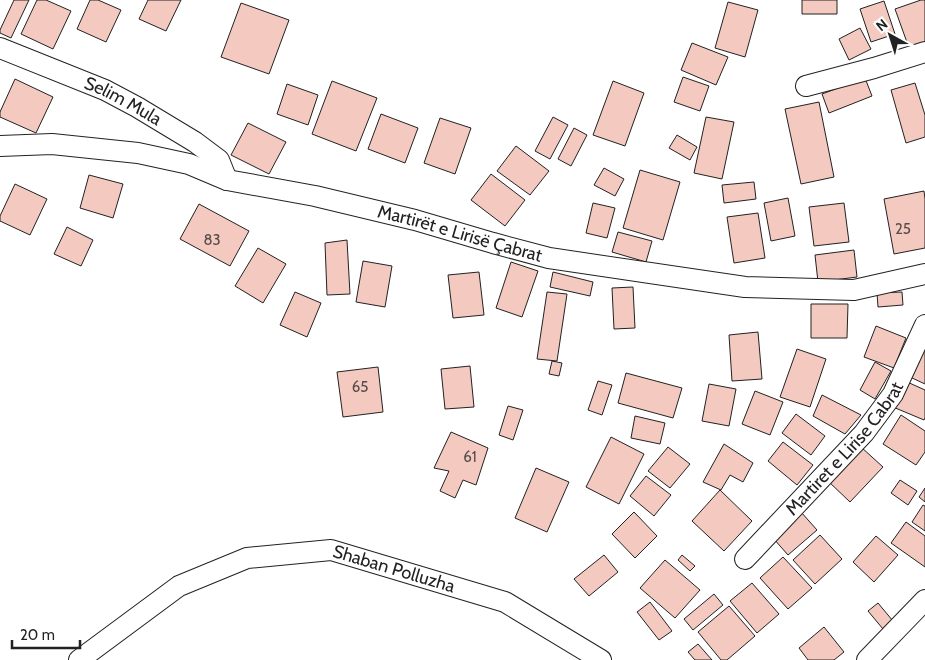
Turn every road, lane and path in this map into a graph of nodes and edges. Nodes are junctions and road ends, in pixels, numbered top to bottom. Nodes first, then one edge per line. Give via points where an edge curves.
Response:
1 (0, 48) edge
2 (925, 52) edge
3 (806, 86) dead end
4 (0, 146) edge
5 (227, 180) junction
6 (925, 274) edge
7 (925, 325) edge
8 (745, 559) dead end
9 (925, 600) edge
10 (78, 660) edge
11 (601, 660) edge
12 (867, 660) edge

1 - 5 street, Selim Mula via 105,90 137,107 219,160
2 - 3 street
4 - 5 street, Martirët e Lirisë Çabrat via 52,144 138,153 189,164
5 - 6 street, Martirët e Lirisë Çabrat via 406,217 549,258 745,287 854,290
7 - 8 street, Martiret e Lirise Cabrat via 894,394 864,433
9 - 12 street
10 - 11 street, Shaban Polluzha via 179,586 247,558 331,550 505,602

